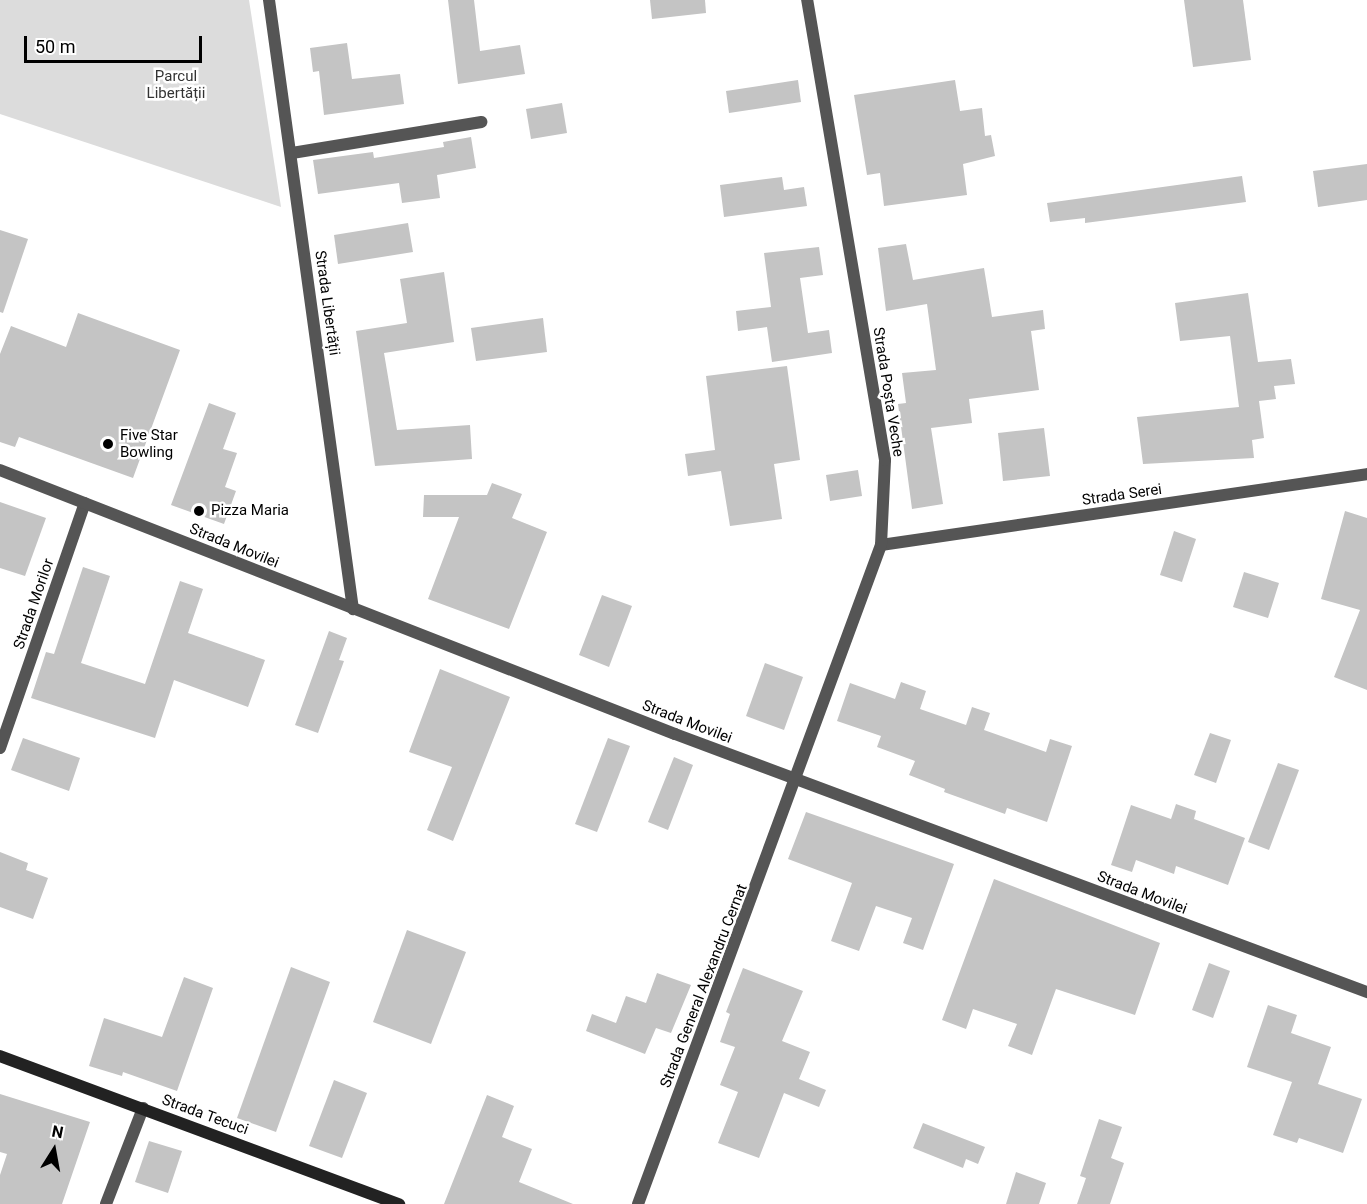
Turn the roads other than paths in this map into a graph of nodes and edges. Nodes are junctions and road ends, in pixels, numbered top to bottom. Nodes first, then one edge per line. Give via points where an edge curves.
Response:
1 (269, 0) edge
2 (807, 0) edge
3 (481, 122) dead end
4 (292, 153) junction
5 (0, 470) edge
6 (1367, 474) edge
7 (85, 503) junction
8 (881, 545) junction
9 (353, 609) junction
10 (0, 748) edge
11 (798, 779) junction
12 (1367, 992) edge
13 (0, 1056) edge
14 (143, 1108) junction
15 (106, 1204) edge
16 (399, 1204) edge
17 (638, 1204) edge

1 - 4 street, Strada Libertății
2 - 8 street, Strada Poșta Veche via 885,460
3 - 4 street
4 - 9 street, Strada Libertății
5 - 7 street, Strada Movilei
6 - 8 street, Strada Serei
7 - 9 street, Strada Movilei
7 - 10 street, Strada Morilor
8 - 11 street, Strada Poșta Veche
9 - 11 street, Strada Movilei
11 - 12 street, Strada Movilei
11 - 17 street, Strada General Alexandru Cernat
13 - 14 main road, Strada Tecuci
14 - 15 street
14 - 16 main road, Strada Tecuci

